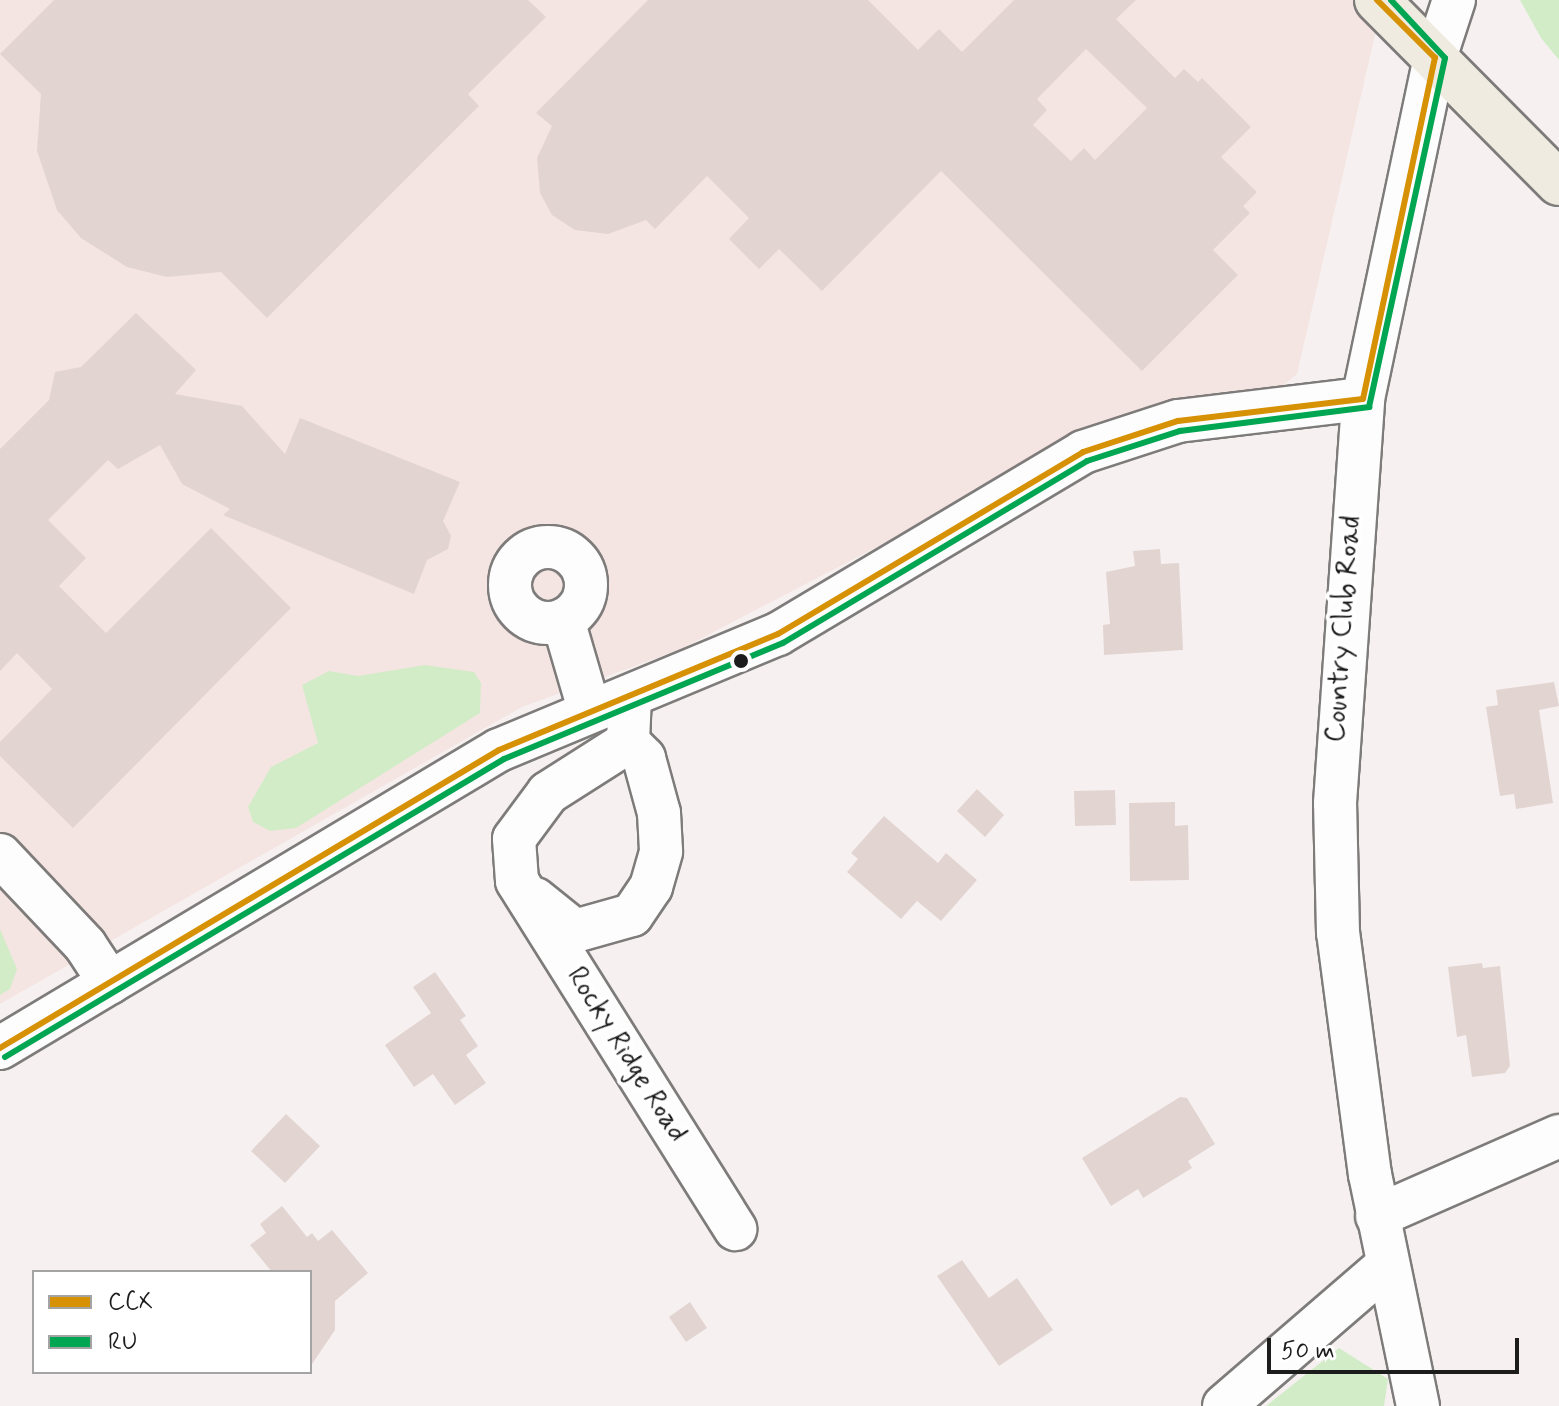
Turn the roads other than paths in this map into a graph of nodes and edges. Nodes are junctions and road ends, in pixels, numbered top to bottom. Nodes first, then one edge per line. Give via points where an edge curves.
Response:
1 (1377, 0) edge
2 (1454, 0) edge
3 (1435, 58) junction
4 (1559, 183) edge
5 (1363, 399) junction
6 (563, 620) dead end
7 (630, 696) junction
8 (589, 709) junction
9 (628, 742) junction
10 (0, 855) edge
11 (517, 881) junction
12 (110, 983) junction
13 (0, 1048) edge
14 (1559, 1136) edge
15 (1377, 1216) junction
16 (735, 1229) dead end
17 (1386, 1266) junction
18 (1224, 1406) edge
19 (1418, 1406) edge

1 - 3 main road
2 - 3 street, Country Club Road
3 - 4 main road
3 - 5 street, Country Club Road
5 - 7 street via 1178,421 1083,452 778,634
5 - 15 street, Country Club Road via 1335,803 1338,933
6 - 8 street
7 - 8 street
7 - 9 street
8 - 12 street via 499,750 401,806
9 - 11 street, Rocky Ridge Road via 566,778 529,815 514,839
9 - 11 street, Rocky Ridge Road via 644,758 652,783 661,851 651,887 632,915 575,931
10 - 12 street via 85,945
11 - 16 street, Rocky Ridge Road
12 - 13 street
14 - 15 street
15 - 17 street, Country Club Road
17 - 18 street
17 - 19 street, Country Club Road

